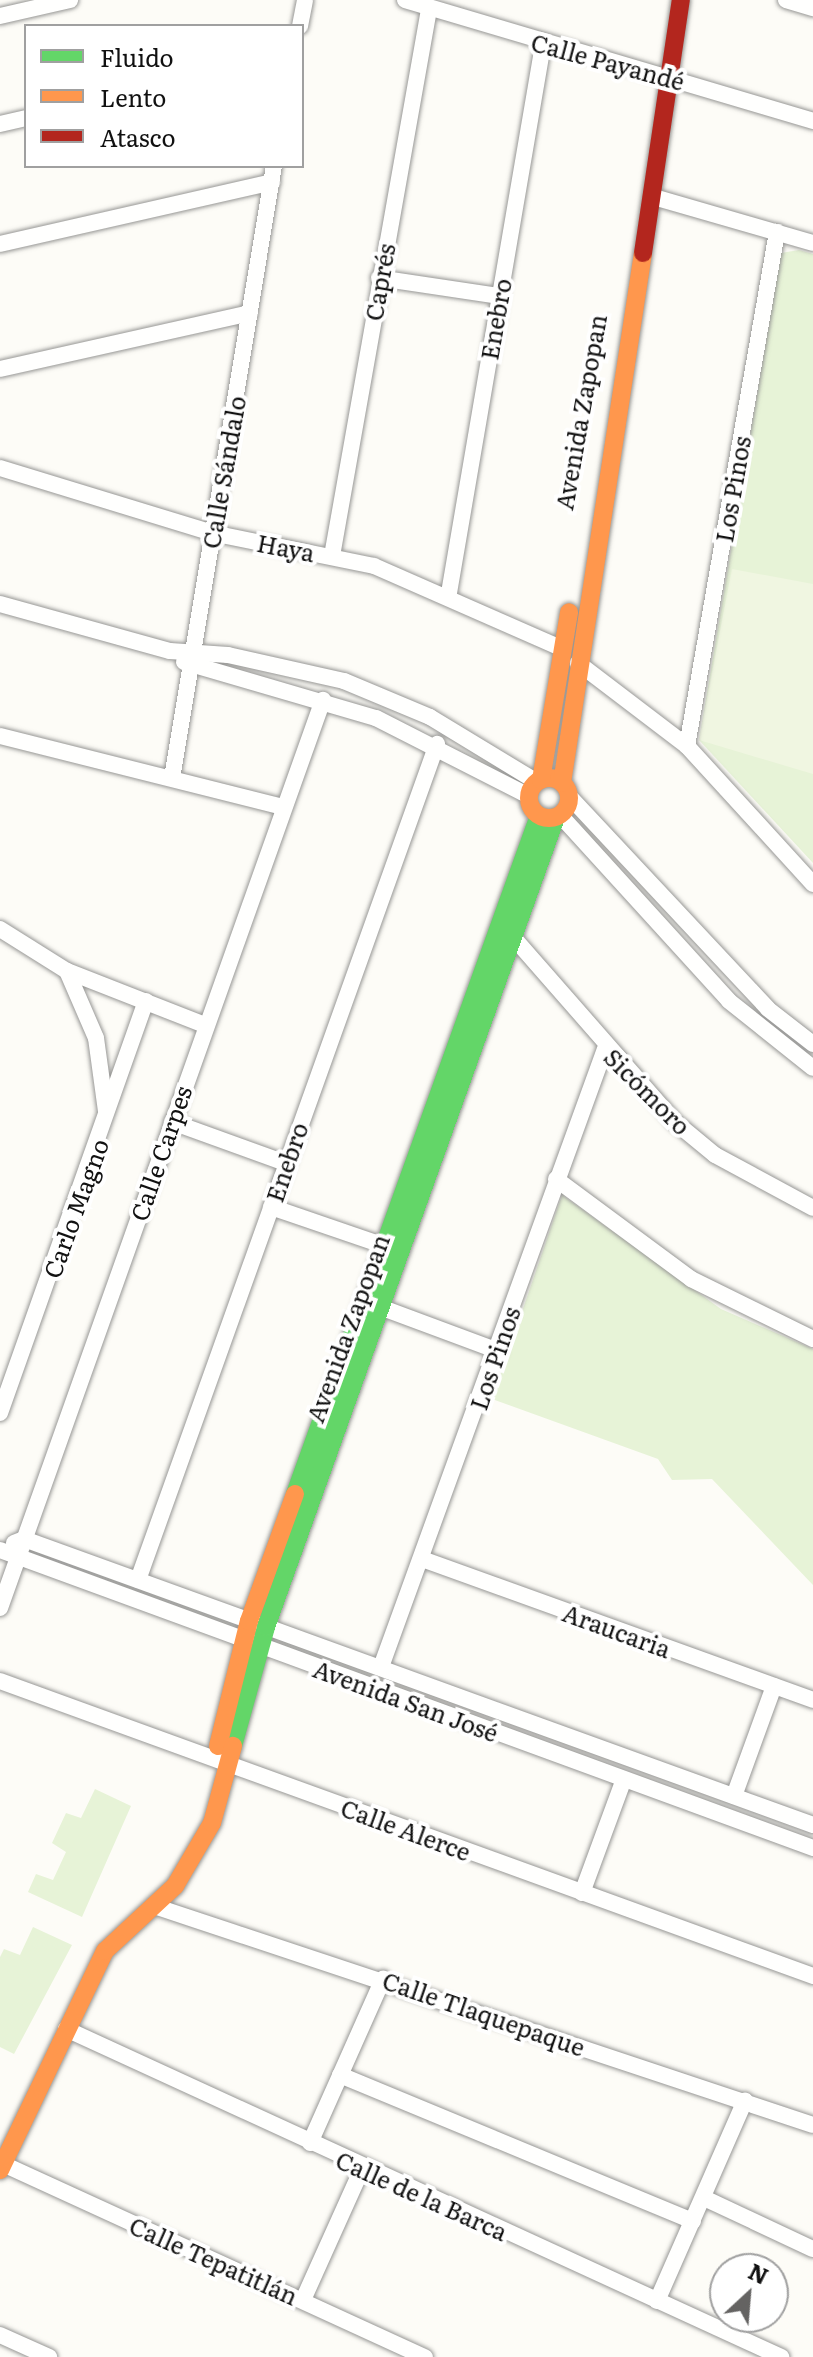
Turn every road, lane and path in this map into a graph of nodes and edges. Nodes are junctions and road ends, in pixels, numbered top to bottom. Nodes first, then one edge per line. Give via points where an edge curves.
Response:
1 (70, 0) edge
2 (305, 0) edge
3 (405, 0) edge
4 (681, 0) edge
5 (786, 0) edge
6 (813, 8) edge
7 (429, 9) junction
8 (0, 16) edge
9 (300, 24) edge
10 (543, 45) junction
11 (667, 77) junction
12 (24, 118) edge
13 (813, 121) edge
14 (0, 124) edge
15 (273, 174) edge
16 (657, 198) junction
17 (777, 232) junction
18 (813, 243) edge
19 (0, 244) edge
20 (379, 278) junction
21 (499, 296) junction
22 (250, 313) junction
23 (0, 369) edge
24 (0, 468) edge
25 (212, 533) junction
26 (332, 556) junction
27 (449, 593) junction
28 (0, 604) edge
29 (563, 649) junction
30 (192, 659) junction
31 (578, 663) junction
32 (323, 700) junction
33 (0, 736) edge
34 (437, 744) junction
35 (687, 746) junction
36 (172, 778) junction
37 (536, 786) junction
38 (566, 790) junction
39 (283, 807) junction
40 (551, 815) junction
41 (813, 884) edge
42 (0, 929) edge
43 (513, 937) junction
44 (67, 971) junction
45 (146, 1001) junction
46 (205, 1025) junction
47 (813, 1044) edge
48 (605, 1049) junction
49 (813, 1068) edge
50 (106, 1121) junction
51 (172, 1122) junction
52 (285, 1163) junction
53 (556, 1179) junction
54 (271, 1207) junction
55 (813, 1208) edge
56 (382, 1245) junction
57 (380, 1307) junction
58 (813, 1339) edge
59 (498, 1351) junction
60 (0, 1413) edge
61 (24, 1539) junction
62 (0, 1549) edge
63 (17, 1557) junction
64 (422, 1559) junction
65 (138, 1580) junction
66 (0, 1608) edge
67 (258, 1624) junction
68 (251, 1644) junction
69 (381, 1667) junction
70 (0, 1681) edge
71 (774, 1686) junction
72 (813, 1700) edge
73 (222, 1762) junction
74 (624, 1779) junction
75 (734, 1796) junction
76 (813, 1825) edge
77 (813, 1848) edge
78 (582, 1893) junction
79 (154, 1906) junction
80 (813, 1976) edge
81 (383, 1979) junction
82 (66, 2029) junction
83 (340, 2075) junction
84 (745, 2101) junction
85 (813, 2125) edge
86 (310, 2143) junction
87 (1, 2167) edge
88 (362, 2169) junction
89 (704, 2198) junction
90 (693, 2221) junction
91 (813, 2249) edge
92 (303, 2300) junction
93 (657, 2301) junction
94 (0, 2335) edge
95 (49, 2357) edge
96 (425, 2357) edge
97 (781, 2357) edge

1 - 8 street
2 - 9 street
3 - 7 street, Calle Payandé
4 - 11 street, Avenida Zapopan
5 - 6 street
7 - 10 street, Calle Payandé
7 - 20 street, Caprés
10 - 11 street, Calle Payandé
10 - 21 street, Enebro
11 - 13 street, Calle Payandé
11 - 16 street, Avenida Zapopan
11 - 29 street, Avenida Zapopan
12 - 14 street
15 - 19 street
15 - 22 street, Calle Sándalo
16 - 17 street
16 - 31 street, Avenida Zapopan
17 - 18 street
17 - 35 street, Los Pinos
20 - 21 street
20 - 26 street, Caprés
21 - 27 street, Enebro
22 - 23 street
22 - 25 street, Calle Sándalo
24 - 25 street, Haya
25 - 26 street, Haya
25 - 30 street, Calle Sándalo
26 - 27 street, Haya
27 - 29 street, Haya
28 - 30 street
29 - 37 street, Avenida Zapopan
30 - 32 street
30 - 36 street, Calle Sándalo
30 - 37 street via 368,689 492,750
31 - 35 street
31 - 38 street, Avenida Zapopan
32 - 34 street
32 - 39 street, Calle Carpes
33 - 36 street
34 - 37 street
34 - 52 street, Enebro
35 - 41 street
36 - 39 street
37 - 38 street
37 - 40 street
38 - 40 street, Avenida Zapopan
38 - 47 street via 768,1009
39 - 46 street, Calle Carpes
40 - 43 street, Avenida Zapopan
40 - 49 street via 729,1001
40 - 56 street, Avenida Zapopan
42 - 44 street
43 - 48 street, Sicómoro
43 - 57 street, Avenida Zapopan
44 - 45 street
44 - 50 street via 103,1066
45 - 46 street
45 - 50 street, Carlo Magno
46 - 51 street, Calle Carpes
48 - 53 street, Los Pinos
48 - 55 street, Sicómoro via 715,1155
50 - 60 street, Carlo Magno
51 - 52 street
51 - 61 street, Calle Carpes
52 - 54 street, Enebro
53 - 58 street via 691,1279
53 - 59 street, Los Pinos
54 - 56 street
54 - 65 street, Enebro
56 - 67 street, Avenida Zapopan
57 - 59 street
57 - 67 street, Avenida Zapopan
59 - 64 street, Los Pinos
61 - 62 street, Avenida San José
61 - 63 street, Calle Carpes
61 - 65 street, Avenida San José
62 - 63 street, Avenida San José
63 - 66 street, Calle Carpes
63 - 68 street, Avenida San José
64 - 69 street, Los Pinos
64 - 71 street, Araucaria
65 - 67 street, Avenida San José
67 - 68 street, Avenida Zapopan
67 - 69 street, Avenida San José
68 - 73 street, Avenida Zapopan
68 - 74 street, Avenida San José
69 - 75 street, Avenida San José
70 - 73 street, Calle Alerce
71 - 72 street, Araucaria
71 - 75 street
73 - 78 street, Calle Alerce
73 - 79 street, Avenida Zapopan via 194,1858
74 - 77 street, Avenida San José
74 - 78 street
75 - 76 street, Avenida San José
78 - 80 street, Calle Alerce
79 - 81 street, Calle Tlaquepaque
79 - 82 street, Avenida Zapopan via 105,1951
81 - 83 street
81 - 84 street, Calle Tlaquepaque
82 - 86 street, Calle de la Barca
82 - 87 street, Avenida Zapopan
83 - 86 street
83 - 90 street
84 - 85 street, Calle Tlaquepaque
84 - 89 street
86 - 88 street, Calle de la Barca
87 - 92 street, Calle Tepatitlán
88 - 92 street
88 - 93 street, Calle de la Barca
89 - 90 street
89 - 91 street
90 - 93 street
92 - 96 street, Calle Tepatitlán
93 - 97 street, Calle de la Barca
94 - 95 street

